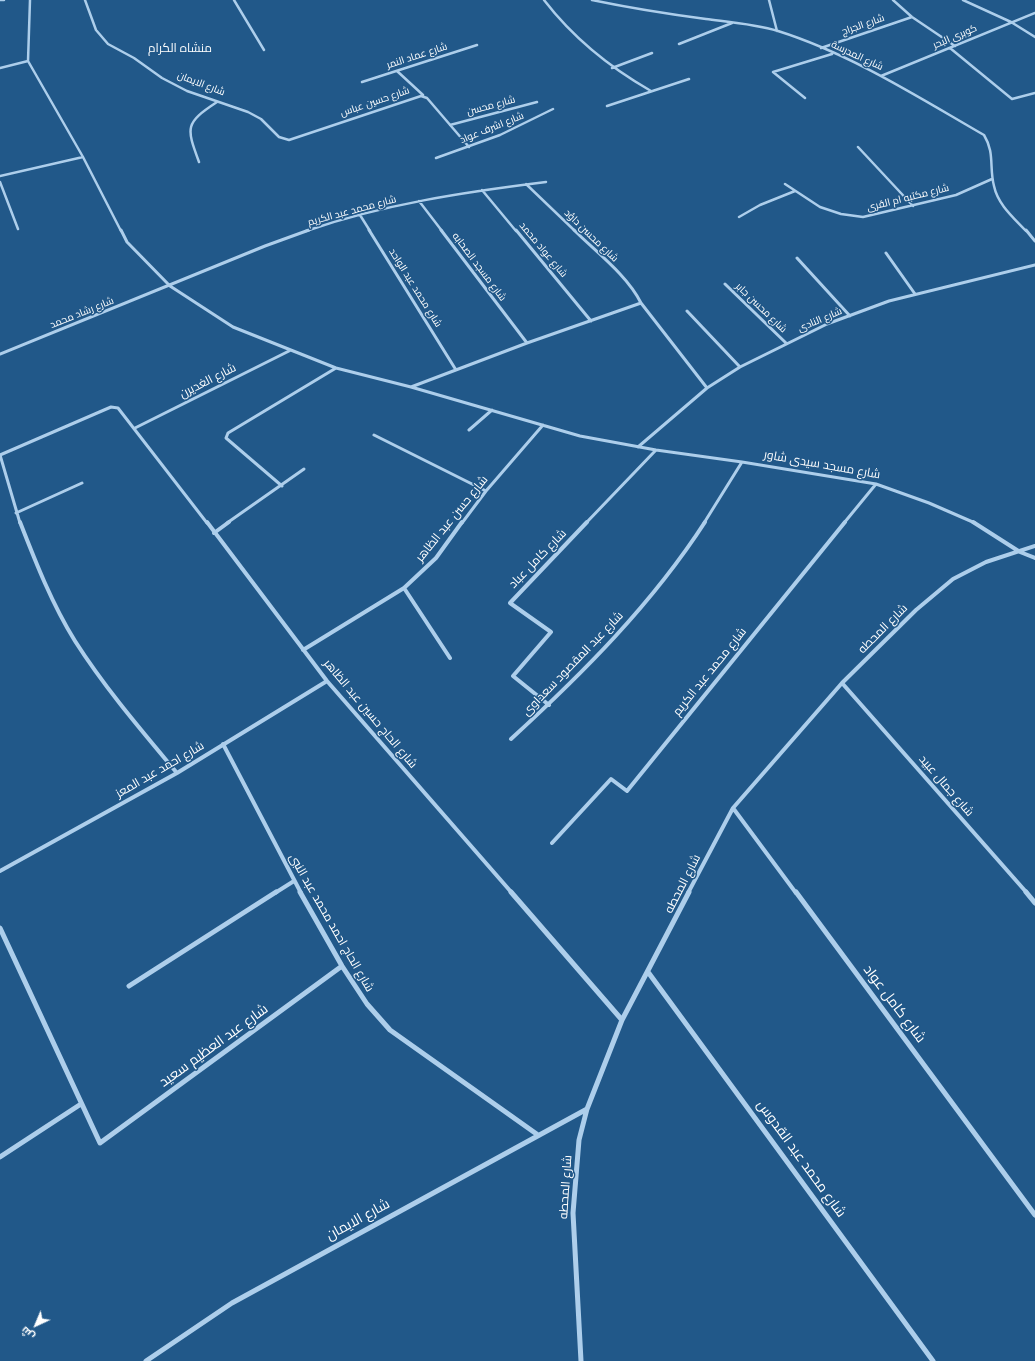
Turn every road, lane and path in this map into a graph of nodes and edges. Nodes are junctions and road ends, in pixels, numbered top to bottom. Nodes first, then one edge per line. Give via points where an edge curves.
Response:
1 (0, 0) edge
2 (4, 0) edge
3 (30, 0) edge
4 (85, 0) edge
5 (234, 0) edge
6 (544, 0) edge
7 (592, 0) edge
8 (769, 0) edge
9 (893, 0) edge
10 (963, 0) edge
11 (1035, 13) edge
12 (912, 16) junction
13 (734, 22) junction
14 (1011, 22) junction
15 (777, 31) junction
16 (1035, 37) edge
17 (679, 44) dead end
18 (476, 45) dead end
19 (955, 46) junction
20 (820, 48) junction
21 (950, 48) junction
22 (264, 50) dead end
23 (652, 53) dead end
24 (832, 54) junction
25 (28, 62) junction
26 (0, 68) edge
27 (612, 68) junction
28 (397, 71) junction
29 (881, 76) junction
30 (689, 79) dead end
31 (362, 82) dead end
32 (651, 91) junction
33 (1035, 93) edge
34 (423, 96) junction
35 (805, 98) dead end
36 (217, 102) junction
37 (537, 102) dead end
38 (607, 106) dead end
39 (553, 109) dead end
40 (450, 125) junction
41 (289, 140) joint
42 (469, 147) junction
43 (858, 147) dead end
44 (83, 157) junction
45 (436, 158) dead end
46 (199, 162) dead end
47 (0, 176) edge
48 (992, 179) junction
49 (0, 182) edge
50 (546, 182) dead end
51 (526, 184) junction
52 (785, 184) dead end
53 (482, 190) junction
54 (795, 191) junction
55 (419, 201) junction
56 (914, 206) junction
57 (360, 215) junction
58 (738, 217) dead end
59 (18, 229) dead end
60 (1035, 240) edge
61 (886, 253) dead end
62 (797, 258) dead end
63 (1035, 264) edge
64 (725, 284) dead end
65 (170, 286) junction
66 (915, 294) junction
67 (641, 303) junction
68 (687, 311) dead end
69 (850, 316) junction
70 (591, 321) junction
71 (527, 343) junction
72 (786, 343) junction
73 (289, 350) junction
74 (0, 354) edge
75 (740, 367) junction
76 (336, 368) junction
77 (456, 370) junction
78 (411, 387) junction
79 (706, 388) junction
80 (492, 410) junction
81 (543, 425) junction
82 (135, 428) junction
83 (469, 430) dead end
84 (374, 436) dead end
85 (638, 447) junction
86 (656, 450) junction
87 (0, 455) edge
88 (742, 462) junction
89 (304, 469) dead end
90 (82, 483) dead end
91 (876, 484) junction
92 (282, 486) junction
93 (486, 491) junction
94 (16, 513) junction
95 (214, 533) junction
96 (1035, 546) edge
97 (1020, 552) junction
98 (1035, 558) edge
99 (404, 588) junction
100 (303, 650) junction
101 (450, 658) dead end
102 (327, 681) junction
103 (842, 684) junction
104 (549, 705) junction
105 (511, 739) dead end
106 (223, 744) junction
107 (177, 773) junction
108 (733, 808) junction
109 (552, 843) dead end
110 (0, 871) edge
111 (294, 881) junction
112 (1035, 903) edge
113 (0, 928) edge
114 (342, 966) junction
115 (648, 972) junction
116 (129, 986) dead end
117 (622, 1020) junction
118 (81, 1104) junction
119 (588, 1109) junction
120 (538, 1135) junction
121 (0, 1156) edge
122 (1035, 1215) edge
123 (146, 1361) edge
124 (581, 1361) edge
125 (933, 1361) edge

1 - 2 street
3 - 25 street
4 - 36 street, شارع الايمان via 96,30 108,44 174,84
5 - 22 street
6 - 27 street via 576,39
7 - 13 street, شارع المدرسة
8 - 15 street
9 - 12 street
10 - 14 street
11 - 14 street, كوبرى البحر
12 - 19 street
12 - 20 street, شارع الجراج
13 - 15 street, شارع المدرسة
13 - 17 street
14 - 16 street
14 - 19 street, كوبرى البحر
15 - 20 street, شارع المدرسة
18 - 28 street, شارع عماد النمر
19 - 21 street, كوبرى البحر
20 - 24 street, شارع المدرسة
21 - 29 street, كوبرى البحر
21 - 33 street via 1012,98
23 - 27 street
24 - 29 street, شارع المدرسة
24 - 35 street via 773,72
25 - 26 street
25 - 44 street, شارع مسجد سيدى شاور
27 - 32 street
28 - 31 street, شارع عماد النمر
28 - 34 street
29 - 48 street, شارع المدرسة via 984,135 992,151
30 - 32 street
32 - 38 street
34 - 40 street, شارع حسين عباس
34 - 41 street, شارع حسين عباس
36 - 41 street, شارع الايمان via 248,112 261,119 279,137
36 - 46 street via 200,112 190,127 189,134
37 - 40 street, شارع محسن
39 - 42 street, شارع اشرف عواد via 514,129
40 - 42 street, شارع حسين عباس
42 - 45 street, شارع اشرف عواد
43 - 56 street
44 - 47 street
44 - 65 street, شارع مسجد سيدى شاور via 127,242
48 - 56 street, شارع مكتبه ام القرى via 956,194
48 - 60 street, شارع المدرسة via 1002,204
49 - 59 street
50 - 51 street, شارع محمد عبد الكريم
51 - 53 street, شارع محمد عبد الكريم
51 - 67 street, شارع محسن داؤد via 627,282
52 - 54 street, شارع مكتبه ام القرى
53 - 55 street, شارع محمد عبد الكريم
53 - 70 street, شارع عواد محمد
54 - 56 street, شارع مكتبه ام القرى via 820,207 841,214 863,217
54 - 58 street
55 - 57 street, شارع محمد عبد الكريم
55 - 71 street, شارع مسجد الصحابه
57 - 65 street, شارع محمد عبد الكريم via 265,246
57 - 77 street, شارع محمد عبد الواحد
61 - 66 street
62 - 69 street
63 - 66 street, شارع النادى
64 - 72 street, شارع محسن جابر
65 - 73 street, شارع مسجد سيدى شاور via 233,327
65 - 74 street, شارع رشاد محمد
66 - 69 street, شارع النادى
67 - 70 street
67 - 79 street, شارع محسن داؤد
68 - 75 street
69 - 72 street, شارع النادى
70 - 71 street
71 - 77 street
72 - 75 street, شارع النادى
73 - 76 street, شارع مسجد سيدى شاور
73 - 82 street, شارع الغديرن
75 - 79 street, شارع النادى
76 - 78 street, شارع مسجد سيدى شاور
76 - 92 street via 226,436
77 - 78 street
78 - 80 street, شارع مسجد سيدى شاور
79 - 85 street, شارع النادى
80 - 81 street, شارع مسجد سيدى شاور
80 - 83 street
81 - 85 street, شارع مسجد سيدى شاور via 580,436
81 - 93 street, شارع حسن عبد الظاهر
82 - 87 street, شارع الحاج حسين عبد الظاهر via 118,408 108,407
82 - 95 street, شارع الحاج حسين عبد الظاهر
84 - 93 street
85 - 86 street, شارع مسجد سيدى شاور
86 - 88 street, شارع مسجد سيدى شاور
86 - 104 street, شارع كامل عباد via 510,603 551,632 513,676
87 - 94 street
88 - 91 street, شارع مسجد سيدى شاور
88 - 104 street, شارع عبد المقصود سعداوى via 708,519 665,579 612,641
89 - 92 street
90 - 94 street
91 - 97 street, شارع مسجد سيدى شاور via 929,503 976,524
91 - 109 street, شارع محمد عبد الكريم via 627,791 611,780
92 - 95 street
93 - 99 street, شارع حسن عبد الظاهر via 436,558
94 - 107 street via 41,575 75,640 120,705
95 - 100 street, شارع الحاج حسين عبد الظاهر
96 - 97 street, شارع المحطه
97 - 98 street, شارع مسجد سيدى شاور
97 - 103 street, شارع المحطه via 986,562 953,579 916,610
99 - 100 street, شارع حسن عبد الظاهر
99 - 101 street
100 - 102 street, شارع الحاج حسين عبد الظاهر
102 - 106 street, شارع احمد عبد المعز
102 - 117 street, شارع الحاج حسين عبد الظاهر
103 - 108 street, شارع المحطه
103 - 112 street, شارع جمال عبيد
104 - 105 street, شارع عبد المقصود سعداوى
106 - 107 street, شارع احمد عبد المعز
106 - 111 street, شارع الحاج احمد محمد عبد النبى
107 - 110 street, شارع احمد عبد المعز
108 - 115 street, شارع المحطه
108 - 122 street, شارع كامل عواد
111 - 114 street, شارع الحاج احمد محمد عبد النبى
111 - 116 street
113 - 118 street
114 - 118 street, شارع عبد العظيم سعيد via 104,1142 99,1142
114 - 120 street, شارع الحاج احمد محمد عبد النبى via 367,1004 390,1030
115 - 117 street, شارع المحطه
115 - 125 street, شارع محمد عبد القدوس
117 - 119 street, شارع المحطه
118 - 121 street
119 - 120 street, شارع الايمان
119 - 124 street, شارع المحطه via 580,1140 573,1213
120 - 123 street, شارع الايمان via 232,1303

